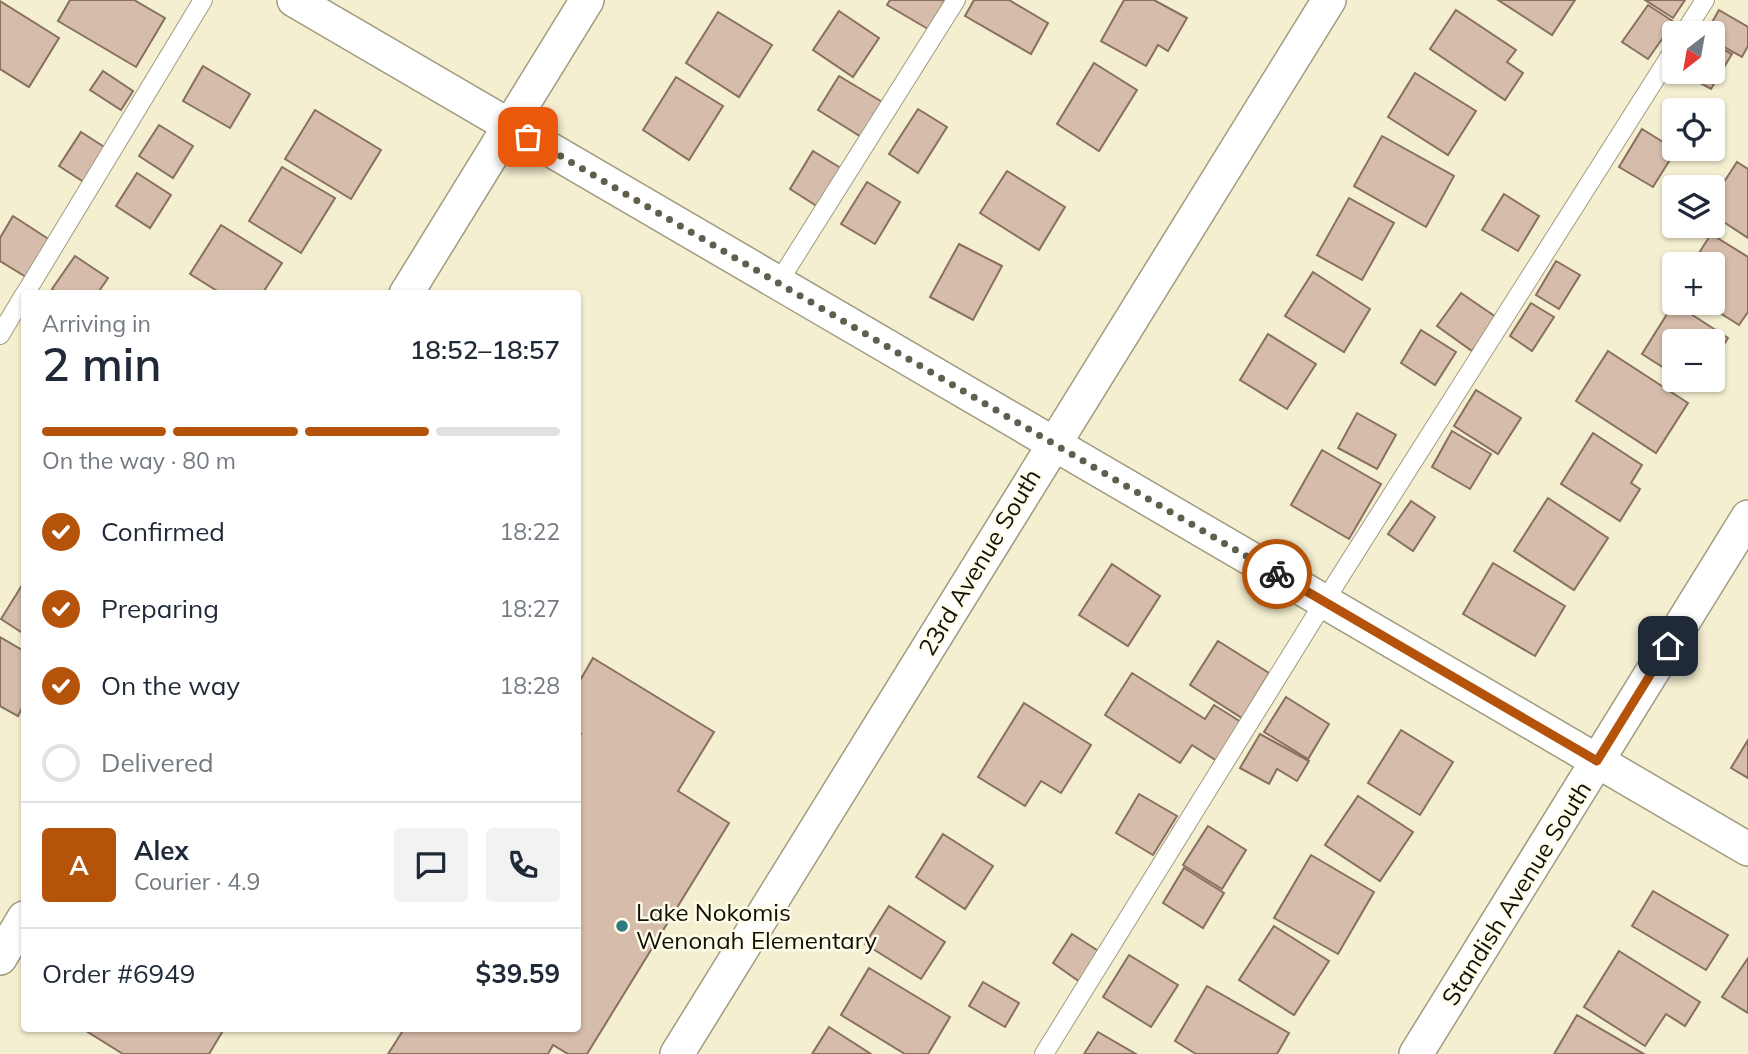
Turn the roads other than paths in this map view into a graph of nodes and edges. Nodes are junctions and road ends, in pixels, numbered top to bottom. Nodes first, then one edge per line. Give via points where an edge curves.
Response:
1 (203, 0) edge
2 (294, 0) edge
3 (587, 0) edge
4 (956, 0) edge
5 (1329, 0) edge
6 (1705, 0) edge
7 (1692, 21) edge
8 (1662, 69) edge
9 (509, 126) junction
10 (778, 283) junction
11 (27, 290) edge
12 (408, 290) edge
13 (21, 301) edge
14 (0, 335) edge
15 (1052, 443) junction
16 (1748, 517) edge
17 (1324, 602) junction
18 (1597, 761) junction
19 (1748, 849) edge
20 (21, 923) edge
21 (0, 958) edge
22 (677, 1054) edge
23 (1044, 1054) edge
24 (1416, 1054) edge

1 - 11 lane
2 - 9 street
3 - 9 street
4 - 10 lane
5 - 15 street, 23rd Avenue South
6 - 7 lane
8 - 17 lane
9 - 10 street
9 - 12 street
10 - 15 street
13 - 14 lane
15 - 17 street
15 - 22 street, 23rd Avenue South
16 - 18 street, Standish Avenue South
17 - 18 street
17 - 23 lane
18 - 19 street
18 - 24 street, Standish Avenue South
20 - 21 street

